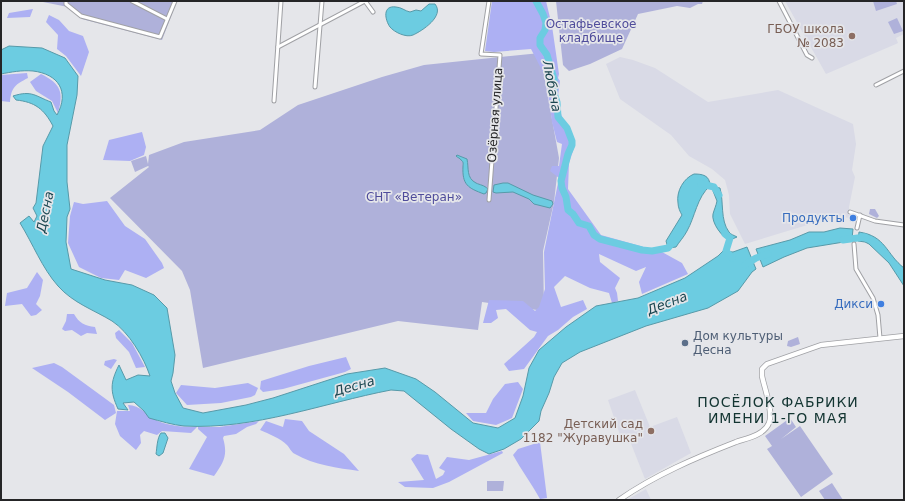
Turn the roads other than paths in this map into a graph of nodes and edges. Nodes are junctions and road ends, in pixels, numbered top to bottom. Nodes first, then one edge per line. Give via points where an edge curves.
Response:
1 (66, 1) edge
2 (132, 1) edge
3 (175, 1) edge
4 (281, 1) edge
5 (322, 1) edge
6 (365, 1) edge
7 (489, 1) edge
8 (779, 1) edge
9 (373, 12) dead end
10 (167, 19) junction
11 (320, 25) junction
12 (278, 47) junction
13 (812, 58) dead end
14 (904, 71) edge
15 (876, 85) dead end
16 (315, 87) dead end
17 (274, 101) dead end
18 (489, 200) dead end
19 (850, 212) dead end
20 (860, 215) junction
21 (904, 225) edge
22 (857, 228) dead end
23 (854, 244) dead end
24 (904, 336) edge
25 (880, 338) junction
26 (618, 500) edge

1 - 10 street via 66,4 81,16 160,37
2 - 10 street
3 - 10 street
4 - 12 street
5 - 11 street
6 - 9 street
6 - 11 street
7 - 18 street, Озёрная улица via 481,54 500,55
8 - 13 street via 807,55
11 - 12 street
11 - 16 street
12 - 17 street
14 - 15 street
19 - 20 street
20 - 21 street via 875,221
20 - 22 street
23 - 25 street via 856,269 878,315
24 - 25 street
25 - 26 street via 821,345 767,364 762,369 771,414 766,429 671,469

